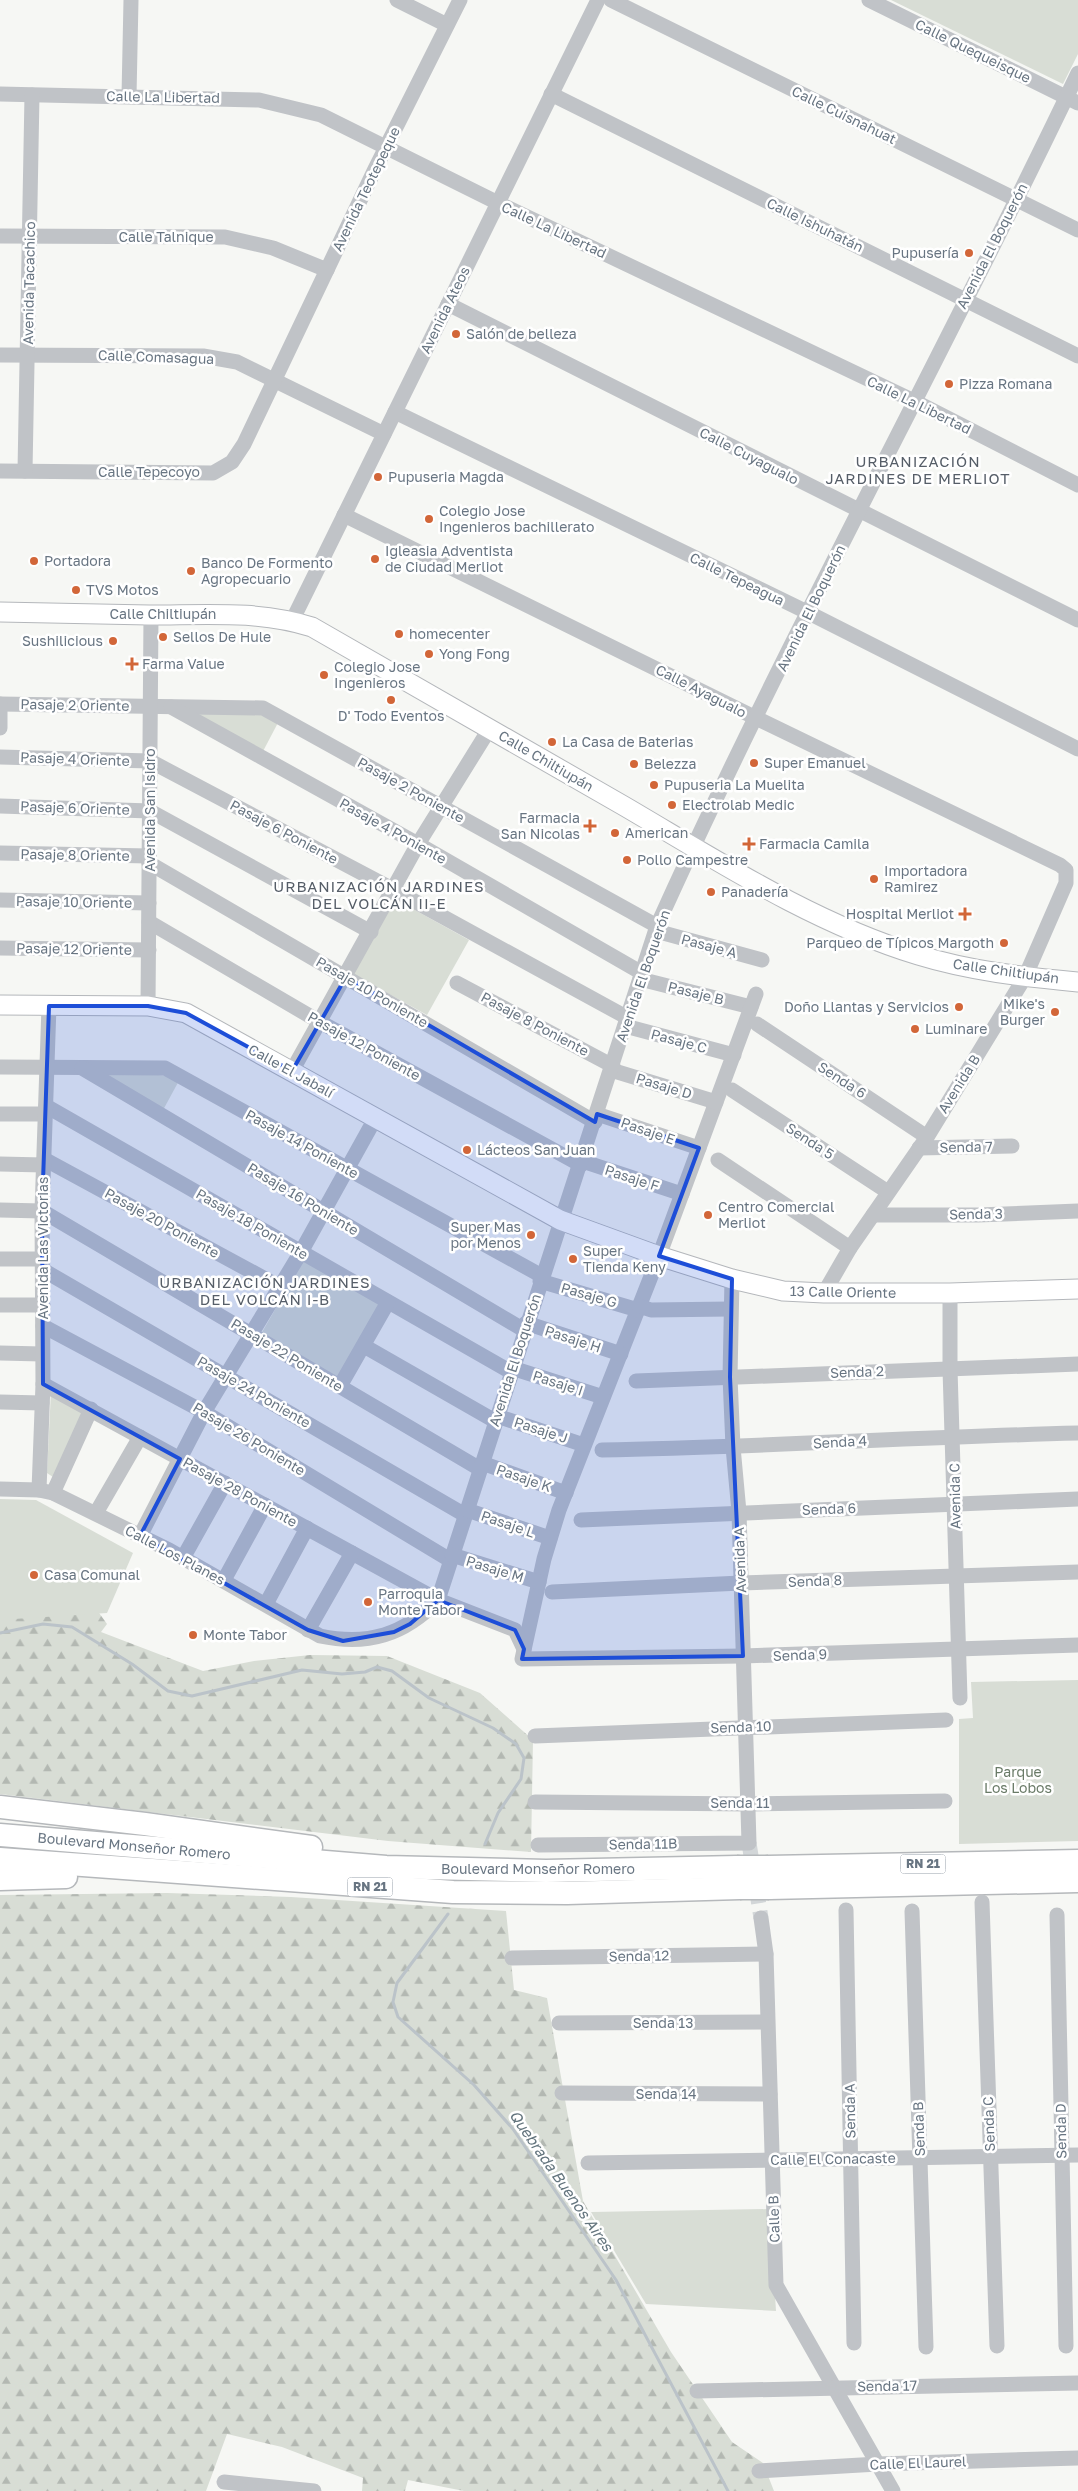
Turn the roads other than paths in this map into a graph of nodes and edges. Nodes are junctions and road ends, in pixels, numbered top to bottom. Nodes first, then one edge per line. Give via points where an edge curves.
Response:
1 (131, 0) edge
2 (397, 0) edge
3 (460, 0) edge
4 (598, 0) edge
5 (611, 0) edge
6 (869, 0) edge
7 (447, 25) junction
8 (1078, 73) edge
9 (0, 94) edge
10 (551, 94) junction
11 (32, 95) junction
12 (129, 96) junction
13 (1072, 100) edge
14 (386, 148) junction
15 (1016, 199) junction
16 (498, 204) junction
17 (1078, 230) edge
18 (0, 236) edge
19 (30, 236) junction
20 (327, 270) junction
21 (964, 300) junction
22 (448, 304) junction
23 (0, 355) edge
24 (28, 355) junction
25 (1078, 356) edge
26 (275, 379) junction
27 (914, 401) junction
28 (395, 412) junction
29 (384, 434) junction
30 (0, 471) edge
31 (25, 471) junction
32 (1078, 485) edge
33 (859, 511) junction
34 (344, 515) junction
35 (0, 612) edge
36 (809, 613) junction
37 (152, 614) junction
38 (1078, 620) edge
39 (292, 621) junction
40 (0, 704) edge
41 (151, 706) junction
42 (169, 706) junction
43 (756, 718) junction
44 (0, 728) edge
45 (490, 728) junction
46 (1078, 749) edge
47 (0, 757) edge
48 (150, 761) junction
49 (0, 806) edge
50 (441, 807) junction
51 (150, 811) junction
52 (418, 844) junction
53 (693, 847) junction
54 (0, 853) edge
55 (149, 860) junction
56 (1060, 864) joint
57 (394, 890) junction
58 (0, 900) edge
59 (149, 903) junction
60 (149, 922) junction
61 (656, 929) junction
62 (371, 932) junction
63 (0, 948) edge
64 (149, 950) junction
65 (762, 960) dead end
66 (641, 976) junction
67 (346, 977) junction
68 (1025, 977) junction
69 (1078, 982) edge
70 (458, 983) dead end
71 (0, 1004) edge
72 (49, 1006) junction
73 (148, 1006) junction
74 (320, 1022) junction
75 (627, 1022) junction
76 (757, 1024) dead end
77 (734, 1055) junction
78 (0, 1067) edge
79 (48, 1067) junction
80 (81, 1068) junction
81 (612, 1068) junction
82 (292, 1071) junction
83 (732, 1090) dead end
84 (716, 1102) junction
85 (46, 1110) junction
86 (0, 1114) edge
87 (376, 1117) junction
88 (596, 1118) junction
89 (923, 1142) junction
90 (1012, 1146) dead end
91 (699, 1148) junction
92 (718, 1160) dead end
93 (44, 1162) junction
94 (582, 1163) junction
95 (0, 1164) edge
96 (347, 1169) junction
97 (888, 1192) junction
98 (682, 1194) junction
99 (0, 1210) edge
100 (42, 1211) junction
101 (323, 1211) junction
102 (1078, 1211) edge
103 (873, 1215) junction
104 (560, 1220) junction
105 (850, 1248) junction
106 (301, 1252) junction
107 (659, 1256) junction
108 (0, 1259) edge
109 (43, 1265) junction
110 (541, 1279) junction
111 (732, 1279) junction
112 (280, 1288) junction
113 (1078, 1289) edge
114 (950, 1293) junction
115 (824, 1294) junction
116 (388, 1302) junction
117 (0, 1305) edge
118 (43, 1306) junction
119 (638, 1308) junction
120 (730, 1309) junction
121 (42, 1326) junction
122 (525, 1327) junction
123 (252, 1334) junction
124 (364, 1346) junction
125 (0, 1353) edge
126 (42, 1354) junction
127 (620, 1354) junction
128 (1078, 1364) edge
129 (950, 1369) junction
130 (511, 1370) junction
131 (226, 1376) junction
132 (730, 1377) junction
133 (636, 1380) dead end
134 (43, 1384) junction
135 (340, 1386) junction
136 (603, 1398) junction
137 (0, 1402) edge
138 (42, 1403) junction
139 (91, 1409) junction
140 (204, 1412) junction
141 (496, 1418) junction
142 (1078, 1433) edge
143 (953, 1436) junction
144 (140, 1437) junction
145 (584, 1445) junction
146 (733, 1448) junction
147 (602, 1450) dead end
148 (180, 1459) junction
149 (481, 1466) junction
150 (225, 1483) junction
151 (0, 1490) edge
152 (46, 1491) junction
153 (566, 1493) junction
154 (1078, 1499) edge
155 (265, 1505) junction
156 (955, 1505) junction
157 (466, 1512) junction
158 (739, 1512) junction
159 (96, 1513) junction
160 (581, 1520) dead end
161 (307, 1528) junction
162 (140, 1536) junction
163 (550, 1538) junction
164 (352, 1553) junction
165 (183, 1558) junction
166 (451, 1558) junction
167 (1078, 1572) edge
168 (957, 1577) junction
169 (224, 1580) junction
170 (539, 1582) junction
171 (740, 1583) junction
172 (552, 1592) dead end
173 (438, 1600) junction
174 (266, 1604) junction
175 (308, 1630) junction
176 (343, 1641) joint
177 (1078, 1645) edge
178 (959, 1650) junction
179 (523, 1654) junction
180 (743, 1656) junction
181 (960, 1698) dead end
182 (946, 1720) dead end
183 (745, 1727) junction
184 (535, 1736) dead end
185 (945, 1801) dead end
186 (535, 1802) dead end
187 (749, 1804) junction
188 (0, 1807) edge
189 (0, 1836) edge
190 (749, 1843) joint
191 (538, 1845) dead end
192 (0, 1859) edge
193 (1078, 1861) edge
194 (460, 1869) junction
195 (769, 1877) junction
196 (739, 1878) junction
197 (0, 1879) edge
198 (1078, 1881) edge
199 (371, 1887) junction
200 (982, 1902) dead end
201 (846, 1910) dead end
202 (912, 1911) dead end
203 (1057, 1915) dead end
204 (761, 1918) tunnel mouth
205 (766, 1954) junction
206 (512, 1958) dead end
207 (767, 2022) junction
208 (559, 2024) dead end
209 (562, 2093) dead end
210 (770, 2094) junction
211 (1078, 2155) edge
212 (1062, 2156) junction
213 (991, 2157) junction
214 (920, 2158) junction
215 (851, 2159) junction
216 (772, 2160) junction
217 (588, 2163) dead end
218 (854, 2343) dead end
219 (997, 2346) dead end
220 (1066, 2346) dead end
221 (926, 2347) dead end
222 (1078, 2383) edge
223 (834, 2387) junction
224 (697, 2391) dead end
225 (1078, 2458) edge
226 (878, 2464) junction
227 (759, 2471) dead end
228 (224, 2482) dead end
229 (314, 2491) edge
230 (893, 2491) edge

1 - 12 street
2 - 7 street
3 - 7 street, Avenida Teotepeque
4 - 10 street, Avenida Ateos
5 - 15 street, Calle Cuisnahuat
6 - 13 street, Calle Quequeisque
7 - 14 street, Avenida Teotepeque
8 - 13 street, Avenida El Boquerón
9 - 11 street, Calle La Libertad
10 - 16 street, Avenida Ateos
10 - 21 street, Calle Ishuhatán
11 - 12 street, Calle La Libertad
11 - 19 street, Avenida Tacachico
12 - 14 street, Calle La Libertad via 259,100 321,115
13 - 15 street, Avenida El Boquerón
14 - 16 street, Calle La Libertad
14 - 20 street, Avenida Teotepeque
15 - 17 street, Calle Cuisnahuat
15 - 21 street, Avenida El Boquerón
16 - 22 street, Avenida Ateos
16 - 27 street, Calle La Libertad
18 - 19 street, Calle Talnique
19 - 20 street, Calle Talnique via 225,237 273,248
19 - 24 street, Avenida Tacachico
20 - 26 street, Avenida Teotepeque
21 - 25 street, Calle Ishuhatán
21 - 27 street, Avenida El Boquerón
22 - 28 street, Avenida Ateos
22 - 33 street, Calle Cuyagualo
23 - 24 street, Calle Comasagua
24 - 26 street, Calle Comasagua via 203,356 238,362
24 - 31 street, Avenida Tacachico
26 - 29 street, Calle Comasagua
26 - 31 street, Calle Tepecoyo via 244,444 232,462 213,473
27 - 32 street, Calle La Libertad
27 - 33 street, Avenida El Boquerón
28 - 29 street, Avenida Ateos
28 - 36 street, Calle Tepeagua
29 - 34 street, Avenida Ateos
30 - 31 street, Calle Tepecoyo
33 - 36 street, Avenida El Boquerón
33 - 38 street, Calle Cuyagualo
34 - 39 street, Avenida Ateos
34 - 43 street, Calle Ayagualo
35 - 37 main road, Calle Chiltiupán
36 - 43 street, Avenida El Boquerón
36 - 46 street, Calle Tepeagua
37 - 39 main road, Calle Chiltiupán via 196,613
37 - 41 street, Avenida San Isidro
39 - 45 main road, Calle Chiltiupán via 312,627
40 - 41 street, Pasaje 2 Oriente
40 - 44 street
41 - 42 street, Pasaje 2 Poniente
41 - 48 street, Avenida San Isidro
42 - 50 street, Pasaje 2 Poniente via 263,708
42 - 52 street, Pasaje 4 Poniente
43 - 53 street, Avenida El Boquerón
43 - 56 street, Calle Ayagualo
45 - 50 street
45 - 53 main road, Calle Chiltiupán
47 - 48 street, Pasaje 4 Oriente
48 - 51 street, Avenida San Isidro
48 - 57 street, Pasaje 6 Poniente
49 - 51 street, Pasaje 6 Oriente
50 - 52 street
50 - 61 street, Pasaje 2 Poniente
51 - 55 street, Avenida San Isidro
51 - 62 street
52 - 57 street
52 - 66 street, Pasaje 4 Poniente
53 - 61 street, Avenida El Boquerón
53 - 68 main road, Calle Chiltiupán via 840,925 894,947 968,968
54 - 55 street, Pasaje 8 Oriente
55 - 59 street, Avenida San Isidro
55 - 67 street, Pasaje 10 Poniente
56 - 68 street, Avenida B via 1066,870 1066,883
57 - 62 street
57 - 75 street, Pasaje 6 Poniente
58 - 59 street, Pasaje 10 Oriente
59 - 60 street, Avenida San Isidro
60 - 64 street, Avenida San Isidro
60 - 74 street, Pasaje 12 Poniente
61 - 65 street, Pasaje A
61 - 66 street, Avenida El Boquerón
62 - 67 street
63 - 64 street, Pasaje 12 Oriente
64 - 73 street, Avenida San Isidro
66 - 75 street, Avenida El Boquerón
66 - 77 street, Pasaje B via 754,1001
67 - 74 street
67 - 88 street, Pasaje 10 Poniente
68 - 69 main road, Calle Chiltiupán
68 - 89 street, Avenida B
70 - 81 street, Pasaje 8 Poniente
71 - 72 main road, Calle El Jabalí
72 - 73 main road, Calle El Jabalí
72 - 79 street, Avenida Las Victorias
73 - 82 main road, Calle El Jabalí via 186,1013
74 - 82 street
74 - 94 street, Pasaje 12 Poniente
75 - 77 street, Pasaje C
75 - 81 street, Avenida El Boquerón
76 - 89 street, Senda 6
77 - 84 street
78 - 79 street, Pasaje 14 Poniente
79 - 80 street, Pasaje 14 Poniente
79 - 85 street, Avenida Las Victorias
80 - 96 street, Pasaje 14 Poniente via 165,1068
80 - 101 street, Pasaje 16 Poniente
81 - 84 street, Pasaje D
81 - 88 street, Avenida El Boquerón
82 - 87 main road, Calle El Jabalí
83 - 97 street, Senda 5
84 - 91 street
85 - 86 street
85 - 93 street, Avenida Las Victorias
85 - 106 street, Pasaje 18 Poniente
87 - 96 street
87 - 104 main road, Calle El Jabalí
88 - 91 street, Pasaje E
88 - 94 street, Avenida El Boquerón
89 - 90 street, Senda 7
89 - 97 street, Avenida B
91 - 98 street
92 - 105 street
93 - 95 street
93 - 100 street, Avenida Las Victorias
93 - 112 street, Pasaje 20 Poniente
94 - 98 street, Pasaje F
94 - 104 street, Avenida El Boquerón
96 - 101 street
96 - 110 street, Pasaje 14 Poniente
97 - 103 street, Avenida B
98 - 107 street
99 - 100 street
100 - 109 street, Avenida Las Victorias
100 - 123 street, Pasaje 22 Poniente
101 - 106 street
101 - 122 street, Pasaje 16 Poniente
102 - 103 street, Senda 3
103 - 105 street, Avenida B
104 - 107 main road, 13 Calle Oriente
104 - 110 street, Avenida El Boquerón
105 - 115 street, Avenida B
106 - 112 street
106 - 116 street, Pasaje 18 Poniente
107 - 111 main road, 13 Calle Oriente
107 - 119 street
108 - 109 street
109 - 118 street, Avenida Las Victorias
109 - 131 street, Pasaje 24 Poniente
110 - 119 street, Pasaje G
110 - 122 street, Avenida El Boquerón
111 - 115 main road, 13 Calle Oriente via 783,1291
111 - 120 street, Avenida A
112 - 123 street
113 - 114 main road, 13 Calle Oriente
114 - 115 main road, 13 Calle Oriente
114 - 129 street, Avenida C
116 - 124 street
116 - 130 street, Pasaje 18 Poniente
117 - 118 street
118 - 121 street, Avenida Las Victorias
119 - 120 street, Pasaje G
119 - 127 street
120 - 132 street, Avenida A
121 - 126 street, Avenida Las Victorias
121 - 140 street, Pasaje 26 Poniente
122 - 127 street, Pasaje H
122 - 130 street, Avenida El Boquerón
123 - 131 street
123 - 135 street, Pasaje 22 Poniente
124 - 135 street
124 - 141 street
125 - 126 street
126 - 134 street, Avenida Las Victorias
127 - 136 street
128 - 129 street, Senda 2
129 - 132 street, Senda 2
129 - 143 street, Avenida C
130 - 136 street, Pasaje I
130 - 141 street, Avenida El Boquerón
131 - 140 street
131 - 157 street, Pasaje 24 Poniente
132 - 133 street, Senda 2
132 - 146 street, Avenida A
134 - 138 street, Avenida Las Victorias
134 - 139 street, Pasaje 28 Poniente
135 - 149 street, Pasaje 22 Poniente
136 - 145 street
137 - 138 street
138 - 152 street, Avenida Las Victorias
139 - 144 street, Pasaje 28 Poniente
139 - 152 street
140 - 148 street
140 - 166 street, Pasaje 26 Poniente
141 - 145 street, Pasaje J
141 - 149 street, Avenida El Boquerón
142 - 143 street, Senda 4
143 - 146 street, Senda 4
143 - 156 street, Avenida C
144 - 148 street, Pasaje 28 Poniente
144 - 159 street
145 - 153 street
146 - 147 street, Senda 4
146 - 158 street, Avenida A
148 - 150 street, Pasaje 28 Poniente
148 - 162 street
149 - 153 street, Pasaje K
149 - 157 street, Avenida El Boquerón
150 - 155 street, Pasaje 28 Poniente
150 - 165 street
151 - 152 street, Calle Los Planes
152 - 159 street, Calle Los Planes
153 - 163 street
154 - 156 street, Senda 6
155 - 161 street, Pasaje 28 Poniente
155 - 169 street
156 - 158 street, Senda 6
156 - 168 street, Avenida C
157 - 163 street, Pasaje L
157 - 166 street, Avenida El Boquerón
158 - 160 street, Senda 6
158 - 171 street, Avenida A
159 - 162 street, Calle Los Planes
161 - 164 street, Pasaje 28 Poniente
161 - 174 street
162 - 165 street, Calle Los Planes
163 - 170 street
164 - 173 street, Pasaje 28 Poniente
164 - 175 street
165 - 169 street, Calle Los Planes
166 - 170 street, Pasaje M
166 - 173 street, Avenida El Boquerón
167 - 168 street, Senda 8
168 - 171 street, Senda 8
168 - 178 street, Avenida C
169 - 174 street, Calle Los Planes
170 - 179 street
171 - 172 street, Senda 8
171 - 180 street, Avenida A
173 - 176 street, Avenida El Boquerón via 418,1619 394,1632 377,1638
173 - 179 street, Pasaje 28 Poniente via 514,1630
174 - 175 street, Calle Los Planes
175 - 176 street, Calle Los Planes
177 - 178 street, Senda 9
178 - 180 street, Senda 9
178 - 181 street, Avenida C
179 - 180 street, Senda 9
180 - 183 street, Avenida A
182 - 183 street, Senda 10
183 - 184 street, Senda 10
183 - 187 street, Avenida A
185 - 187 street, Senda 11
186 - 187 street, Senda 11
187 - 190 street, Avenida A
188 - 194 highway via 155,1825
189 - 194 highway, Boulevard Monseñor Romero / RN 21 via 377,1866
190 - 191 street, Senda 11B
192 - 199 highway, Boulevard Monseñor Romero / RN 21
193 - 195 highway, Boulevard Monseñor Romero / RN 21
194 - 196 highway, Boulevard Monseñor Romero / RN 21
195 - 196 highway, Boulevard Monseñor Romero / RN 21, bridge
195 - 198 highway, Boulevard Monseñor Romero / RN 21
196 - 199 highway, Boulevard Monseñor Romero / RN 21 via 533,1893
197 - 199 highway via 54,1876
200 - 213 street, Senda C
201 - 215 street, Senda A
202 - 214 street, Senda B
203 - 212 street, Senda D
204 - 205 street, Calle B
205 - 206 street, Senda 12
205 - 207 street, Calle B
207 - 208 street, Senda 13
207 - 210 street, Calle B
209 - 210 street, Senda 14
210 - 216 street, Calle B
211 - 212 street, Calle El Conacaste
212 - 213 street, Calle El Conacaste
212 - 220 street, Senda D
213 - 214 street, Calle El Conacaste
213 - 219 street, Senda C
214 - 215 street, Calle El Conacaste
214 - 221 street, Senda B
215 - 216 street, Calle El Conacaste
215 - 218 street, Senda A
216 - 217 street, Calle El Conacaste
216 - 223 street, Calle B via 776,2284
222 - 223 street, Senda 17
223 - 224 street, Senda 17
223 - 226 street, Calle B
225 - 226 street, Calle El Laurel
226 - 227 street, Calle El Laurel
226 - 230 street, Calle B
228 - 229 street

